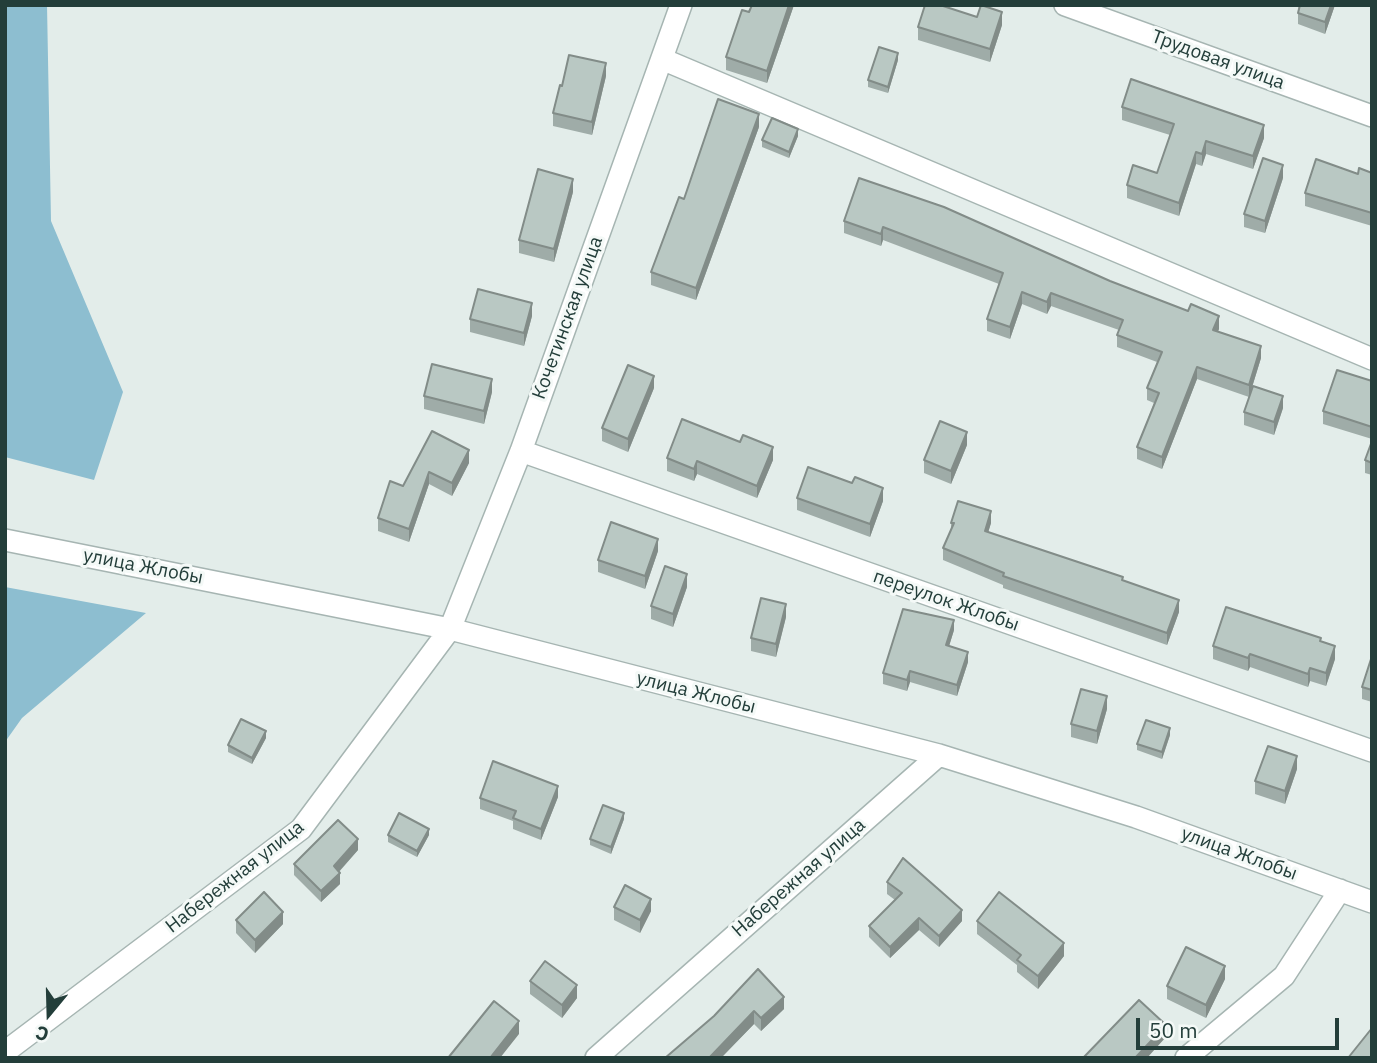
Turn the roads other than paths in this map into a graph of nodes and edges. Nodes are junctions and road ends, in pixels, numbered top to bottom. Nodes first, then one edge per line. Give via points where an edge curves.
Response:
1 (681, 5) edge
2 (1065, 5) edge
3 (662, 59) junction
4 (1372, 116) edge
5 (1371, 356) edge
6 (521, 451) junction
7 (5, 540) edge
8 (450, 629) junction
9 (1372, 751) edge
10 (939, 755) junction
11 (1340, 890) junction
12 (1372, 902) edge
13 (5, 1052) edge
14 (596, 1058) edge
15 (1186, 1058) edge

1 - 3 street, Кочетинская улица
2 - 4 street, Трудовая улица
3 - 5 street
3 - 6 street, Кочетинская улица
6 - 8 street, Кочетинская улица
6 - 9 street, переулок Жлобы
7 - 8 street, улица Жлобы
8 - 10 street, улица Жлобы
8 - 13 street, Набережная улица via 301,829
10 - 11 street, улица Жлобы via 1136,817
10 - 14 street, Набережная улица
11 - 12 street, улица Жлобы
11 - 15 street via 1284,976

